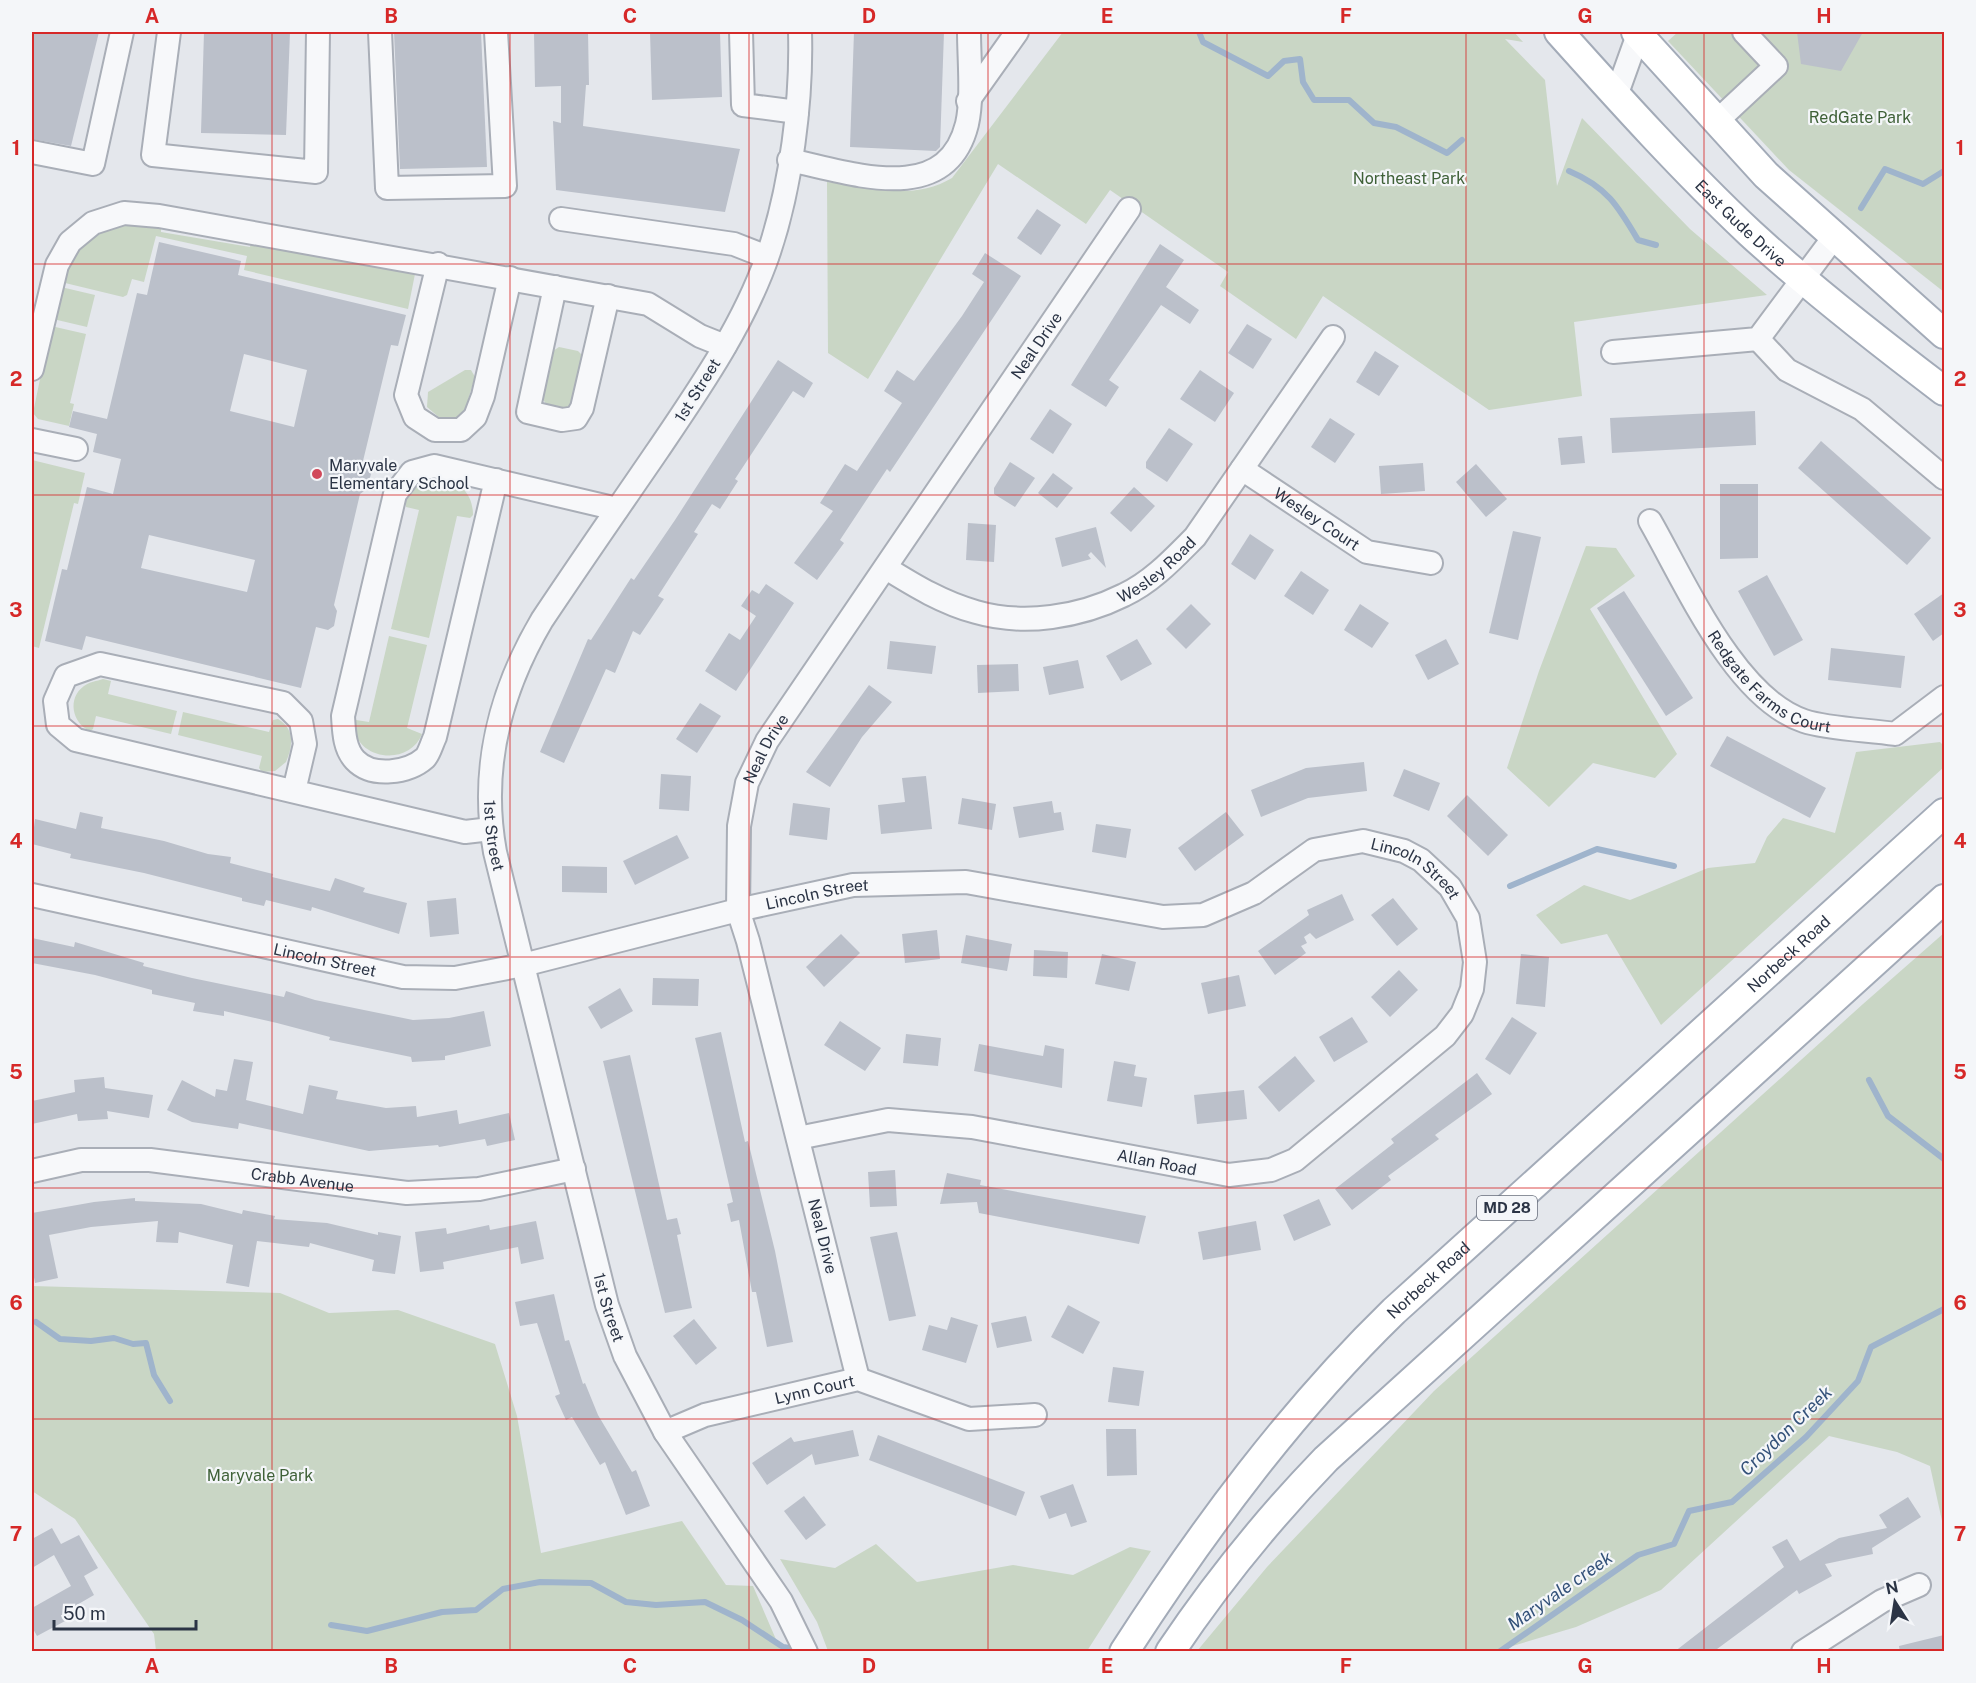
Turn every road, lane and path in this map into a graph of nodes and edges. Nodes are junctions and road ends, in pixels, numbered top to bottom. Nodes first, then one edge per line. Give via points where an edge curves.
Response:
1 (122, 32) edge
2 (169, 32) edge
3 (318, 32) edge
4 (380, 32) edge
5 (496, 32) edge
6 (741, 32) edge
7 (800, 32) edge
8 (969, 32) edge
9 (1017, 32) edge
10 (1559, 32) edge
11 (1638, 32) edge
12 (1744, 32) edge
13 (1616, 96) junction
14 (968, 101) junction
15 (797, 112) junction
16 (1717, 121) junction
17 (32, 152) edge
18 (789, 159) junction
19 (1129, 209) dead end
20 (561, 219) dead end
21 (1834, 237) junction
22 (767, 257) junction
23 (438, 264) junction
24 (510, 278) junction
25 (1804, 278) junction
26 (555, 287) junction
27 (608, 296) junction
28 (1944, 334) edge
29 (1333, 337) dead end
30 (1758, 339) junction
31 (724, 346) junction
32 (1613, 352) dead end
33 (32, 369) edge
34 (1944, 391) edge
35 (32, 440) edge
36 (76, 449) dead end
37 (1242, 469) junction
38 (1944, 478) edge
39 (496, 480) junction
40 (617, 510) junction
41 (1650, 521) dead end
42 (1431, 563) dead end
43 (886, 568) junction
44 (1944, 697) edge
45 (294, 791) junction
46 (1944, 813) edge
47 (491, 830) junction
48 (32, 895) edge
49 (1944, 899) edge
50 (738, 910) junction
51 (523, 965) junction
52 (1462, 1014) joint
53 (798, 1138) junction
54 (574, 1168) junction
55 (32, 1171) edge
56 (858, 1379) junction
57 (1035, 1415) dead end
58 (664, 1432) junction
59 (1918, 1585) dead end
60 (804, 1646) edge
61 (1124, 1652) edge
62 (1170, 1652) edge
63 (1803, 1652) edge

1 - 17 street via 93,164
2 - 3 street via 153,155 316,172
4 - 5 street via 387,188 505,186
6 - 15 street via 743,105
7 - 15 street, 1st Street
8 - 14 street
9 - 14 street
10 - 13 main road, East Gude Drive
11 - 13 street
11 - 16 main road
12 - 16 street via 1776,66
13 - 25 main road, East Gude Drive via 1751,233
14 - 18 street via 968,121 959,148 945,163 918,178 873,177
15 - 18 street, 1st Street
16 - 21 main road via 1766,175
18 - 22 street, 1st Street
19 - 43 street, Neal Drive
20 - 22 street via 735,244
21 - 25 street
21 - 28 main road
22 - 31 street, 1st Street
23 - 24 street
23 - 24 street via 406,395 415,417 435,430 461,430 475,417
23 - 33 street via 124,213 93,223 70,242 57,265
24 - 26 street
25 - 30 street
25 - 34 main road, East Gude Drive
26 - 27 street
26 - 27 street via 528,412 562,420 576,418 582,408
27 - 31 street via 648,304
29 - 37 street, Wesley Road
30 - 32 street
30 - 38 street via 1787,370 1862,409
31 - 40 street, 1st Street
35 - 36 street
37 - 42 street, Wesley Court via 1367,552
37 - 43 street, Wesley Road via 1195,537 1168,564 1125,595 1077,612 1027,620 977,613 930,595
39 - 39 street via 434,466 412,472 395,494 343,716 344,740 356,761 376,770 399,772 426,758 435,737
39 - 40 street
40 - 47 street, 1st Street via 517,664 497,725 491,760
41 - 44 street, Redgate Farms Court via 1721,648 1767,701 1804,721 1895,734
43 - 50 street, Neal Drive via 767,741 747,783 739,826
45 - 45 street via 76,740 58,725 55,701 66,676 100,664 283,704 301,721 305,744
45 - 47 street via 465,832
46 - 61 main road, Norbeck Road / MD 28 via 1347,1356 1210,1525
47 - 51 street, 1st Street
48 - 51 street, Lincoln Street via 403,977 455,978
49 - 62 main road via 1326,1459 1234,1562
50 - 51 street, Lincoln Street
50 - 52 street, Lincoln Street via 853,885 966,882 1163,917 1203,915 1254,893 1314,850 1364,841 1404,850 1421,860 1450,888 1468,918 1475,962 1472,989
50 - 53 street, Neal Drive
51 - 54 street, 1st Street
52 - 53 street, Allan Road via 1445,1036 1295,1160 1271,1170 1229,1175 972,1127 888,1120
53 - 56 street, Neal Drive
54 - 55 street, Crabb Avenue via 479,1189 406,1193 150,1160 81,1160
54 - 58 street, 1st Street via 607,1305 625,1356
56 - 57 street, Lynn Court via 969,1419
56 - 58 street, Lynn Court via 705,1415
58 - 60 street, 1st Street via 781,1600
59 - 63 street via 1882,1601

